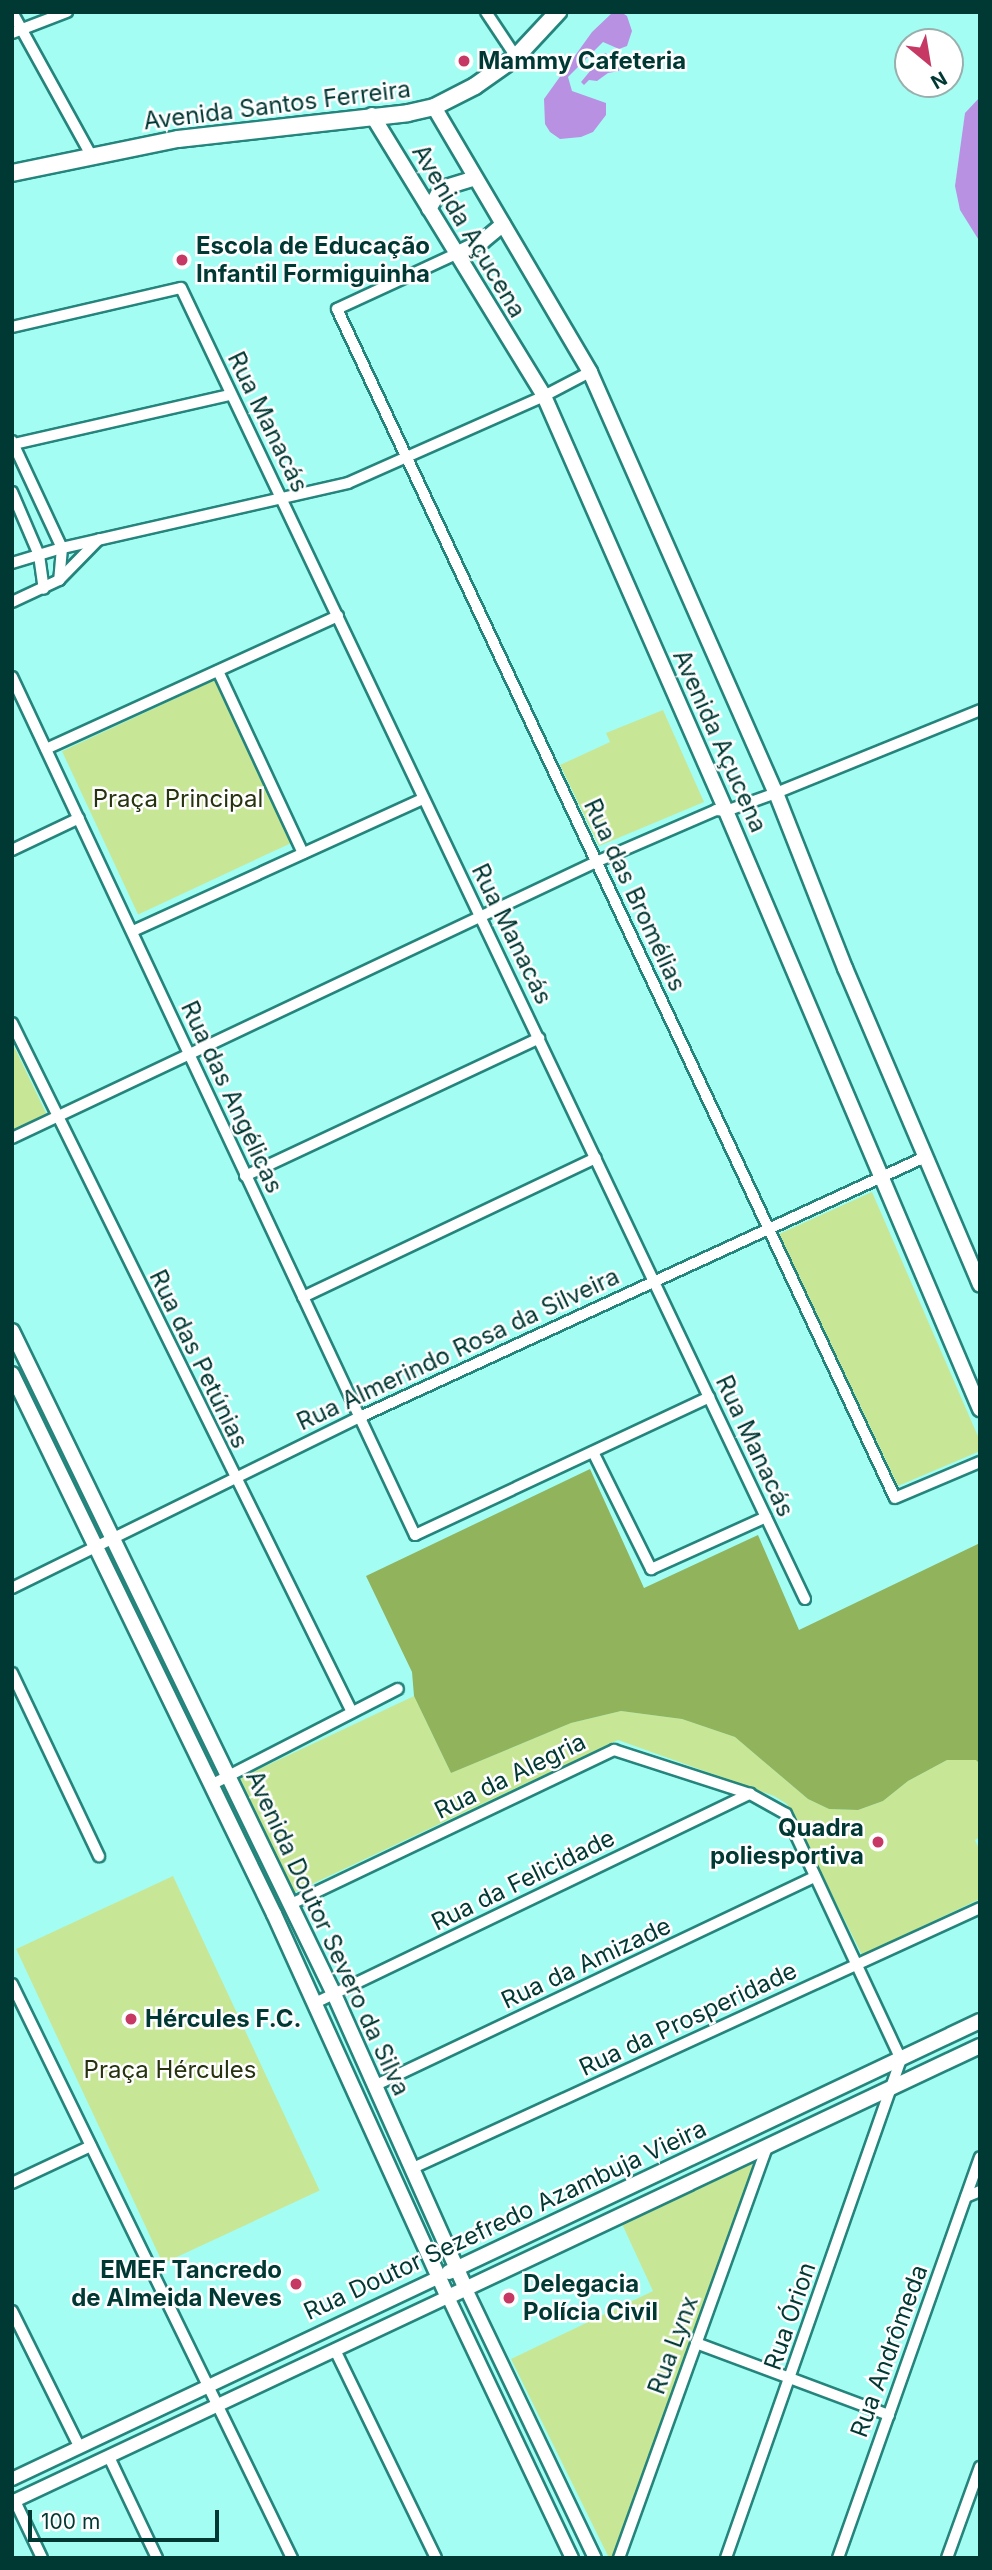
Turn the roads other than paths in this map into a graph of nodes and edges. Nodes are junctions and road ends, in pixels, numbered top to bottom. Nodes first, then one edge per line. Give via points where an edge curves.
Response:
1 (12, 12) edge
2 (67, 12) edge
3 (486, 12) edge
4 (558, 12) edge
5 (17, 30) edge
6 (516, 57) junction
7 (434, 107) junction
8 (372, 116) junction
9 (91, 155) junction
10 (12, 173) edge
11 (475, 178) junction
12 (429, 209) junction
13 (503, 224) junction
14 (456, 254) junction
15 (12, 327) edge
16 (590, 372) junction
17 (230, 395) junction
18 (544, 396) junction
19 (13, 442) edge
20 (407, 457) junction
21 (12, 492) edge
22 (282, 499) junction
23 (99, 539) junction
24 (62, 548) junction
25 (40, 555) junction
26 (12, 563) edge
27 (60, 580) junction
28 (44, 589) junction
29 (12, 602) edge
30 (338, 616) junction
31 (218, 671) junction
32 (12, 677) edge
33 (980, 710) edge
34 (46, 749) junction
35 (776, 793) junction
36 (422, 799) junction
37 (726, 811) junction
38 (79, 818) junction
39 (12, 850) edge
40 (303, 853) junction
41 (596, 862) junction
42 (480, 917) junction
43 (133, 931) junction
44 (12, 1023) edge
45 (539, 1038) junction
46 (188, 1055) junction
47 (57, 1117) junction
48 (12, 1138) edge
49 (925, 1157) junction
50 (596, 1158) junction
51 (245, 1176) junction
52 (881, 1176) junction
53 (769, 1226) junction
54 (652, 1280) junction
55 (980, 1284) edge
56 (303, 1297) junction
57 (12, 1331) edge
58 (12, 1374) edge
59 (709, 1397) junction
60 (980, 1409) edge
61 (360, 1417) junction
62 (593, 1452) junction
63 (980, 1462) edge
64 (235, 1479) junction
65 (766, 1517) junction
66 (114, 1539) junction
67 (96, 1547) junction
68 (12, 1588) edge
69 (805, 1599) dead end
70 (12, 1673) edge
71 (398, 1689) dead end
72 (352, 1712) junction
73 (230, 1775) junction
74 (211, 1785) junction
75 (750, 1794) junction
76 (99, 1856) dead end
77 (815, 1877) junction
78 (291, 1904) junction
79 (980, 1908) edge
80 (856, 1965) junction
81 (12, 1984) edge
82 (334, 1994) junction
83 (315, 2003) junction
84 (980, 2021) edge
85 (980, 2046) edge
86 (901, 2059) junction
87 (374, 2086) junction
88 (892, 2087) junction
89 (91, 2146) junction
90 (767, 2147) junction
91 (980, 2157) edge
92 (413, 2168) junction
93 (12, 2183) edge
94 (980, 2191) edge
95 (966, 2197) junction
96 (579, 2210) junction
97 (587, 2231) junction
98 (456, 2269) junction
99 (439, 2277) junction
100 (466, 2289) junction
101 (448, 2297) junction
102 (12, 2311) edge
103 (696, 2343) junction
104 (335, 2350) junction
105 (495, 2354) junction
106 (478, 2363) junction
107 (790, 2378) junction
108 (208, 2386) junction
109 (217, 2405) junction
110 (888, 2415) junction
111 (79, 2446) junction
112 (109, 2457) junction
113 (980, 2467) edge
114 (12, 2479) edge
115 (975, 2493) edge
116 (14, 2501) edge
117 (42, 2558) edge
118 (157, 2558) edge
119 (292, 2558) edge
120 (436, 2558) edge
121 (572, 2558) edge
122 (595, 2558) edge
123 (619, 2558) edge
124 (726, 2558) edge
125 (838, 2558) edge
126 (947, 2558) edge

1 - 5 street
2 - 5 street
3 - 6 street
4 - 6 main road, Avenida Santos Ferreira
5 - 9 street
6 - 7 main road, Avenida Santos Ferreira
7 - 8 main road, Avenida Santos Ferreira
7 - 11 main road, Avenida Açucena
8 - 9 main road, Avenida Santos Ferreira via 178,139
8 - 12 main road, Avenida Açucena
9 - 10 main road, Avenida Santos Ferreira
11 - 12 main road via 446,187
11 - 13 main road, Avenida Açucena
12 - 14 main road, Avenida Açucena
13 - 14 main road via 483,241
13 - 16 main road, Avenida Açucena
14 - 18 main road, Avenida Açucena
14 - 20 street, Rua das Bromélias via 337,309
15 - 17 street, Rua Manacás via 181,288
16 - 18 street
16 - 35 main road, Avenida Açucena
17 - 19 street
17 - 22 street, Rua Manacás
18 - 20 street
18 - 37 main road, Avenida Açucena
19 - 24 street
20 - 22 street via 348,483
20 - 41 street, Rua das Bromélias
21 - 25 street
22 - 23 street
22 - 30 street, Rua Manacás
23 - 24 street
23 - 27 street
24 - 25 street
24 - 27 street
25 - 26 street
25 - 28 street
27 - 28 street
28 - 29 street
30 - 31 street
30 - 36 street, Rua Manacás
31 - 34 street
31 - 40 street
32 - 34 street, Rua das Angélicas
33 - 35 street
34 - 38 street, Rua das Angélicas
35 - 37 street
35 - 49 main road, Avenida Açucena
36 - 40 street
36 - 42 street, Rua Manacás
37 - 41 street via 716,810
37 - 52 main road, Avenida Açucena
38 - 39 street
38 - 43 street, Rua das Angélicas
40 - 43 street
41 - 42 street
41 - 53 street, Rua das Bromélias
42 - 45 street, Rua Manacás
42 - 46 street
43 - 46 street, Rua das Angélicas
44 - 47 street, Rua das Petúnias
45 - 50 street, Rua Manacás
45 - 51 street
46 - 47 street
46 - 51 street, Rua das Angélicas
47 - 48 street
47 - 64 street, Rua das Petúnias
49 - 52 street, Rua Almerindo Rosa da Silveira
49 - 55 main road, Avenida Açucena
50 - 54 street, Rua Manacás
50 - 56 street
51 - 56 street, Rua das Angélicas
52 - 53 street, Rua Almerindo Rosa da Silveira
52 - 60 main road, Avenida Açucena
53 - 54 street, Rua Almerindo Rosa da Silveira
53 - 63 street, Rua das Bromélias via 895,1498
54 - 59 street, Rua Manacás
54 - 61 street, Rua Almerindo Rosa da Silveira
56 - 61 street, Rua das Angélicas
57 - 66 main road, Avenida Doutor Severo da Silva
58 - 67 main road, Avenida Doutor Severo da Silva
59 - 62 street
59 - 65 street, Rua Manacás
61 - 62 street, Rua das Angélicas via 415,1535
61 - 64 street, Rua Almerindo Rosa da Silveira
62 - 65 street via 651,1569
64 - 66 street, Rua Almerindo Rosa da Silveira
64 - 72 street, Rua das Petúnias
65 - 69 street, Rua Manacás
66 - 67 street, Rua Almerindo Rosa da Silveira
66 - 73 main road, Avenida Doutor Severo da Silva
67 - 68 street, Rua Almerindo Rosa da Silveira
67 - 74 main road, Avenida Doutor Severo da Silva
70 - 76 street
71 - 72 street
72 - 73 street
73 - 74 street
73 - 78 main road, Avenida Doutor Severo da Silva
74 - 83 main road, Avenida Doutor Severo da Silva
75 - 77 street, Rua da Alegria via 786,1814
75 - 78 street, Rua da Alegria via 614,1750
75 - 82 street, Rua da Felicidade
77 - 80 street, Rua da Alegria
77 - 87 street, Rua da Amizade
78 - 82 main road, Avenida Doutor Severo da Silva
79 - 80 street, Rua da Prosperidade
80 - 86 street, Rua da Alegria
80 - 92 street, Rua da Prosperidade
81 - 89 street
82 - 83 street, Rua da Felicidade
82 - 87 main road, Avenida Doutor Severo da Silva
83 - 99 main road, Avenida Doutor Severo da Silva
84 - 86 main road, Rua Doutor Sezefredo Azambuja Vieira
85 - 88 main road, Rua Doutor Sezefredo Azambuja Vieira
86 - 88 street
86 - 96 main road, Rua Doutor Sezefredo Azambuja Vieira
87 - 92 main road, Avenida Doutor Severo da Silva
88 - 90 main road, Rua Doutor Sezefredo Azambuja Vieira
88 - 107 street, Rua Órion
89 - 93 street
89 - 108 street
90 - 97 main road, Rua Doutor Sezefredo Azambuja Vieira
90 - 103 street, Rua Lynx
91 - 95 street, Rua Andrômeda
92 - 98 main road, Avenida Doutor Severo da Silva
94 - 95 street
95 - 110 street, Rua Andrômeda
96 - 97 main road
96 - 98 main road, Rua Doutor Sezefredo Azambuja Vieira
97 - 100 main road, Rua Doutor Sezefredo Azambuja Vieira
98 - 99 main road, Rua Doutor Sezefredo Azambuja Vieira
98 - 100 main road, Avenida Doutor Severo da Silva
99 - 101 main road, Avenida Doutor Severo da Silva
99 - 108 street, Rua Doutor Sezefredo Azambuja Vieira
100 - 101 main road, Rua Doutor Sezefredo Azambuja Vieira
100 - 105 street, Avenida Doutor Severo da Silva
101 - 104 street, Rua Doutor Sezefredo Azambuja Vieira
101 - 106 street, Avenida Doutor Severo da Silva
102 - 111 street
103 - 107 street
103 - 123 street, Rua Lynx
104 - 109 street, Rua Doutor Sezefredo Azambuja Vieira
104 - 120 street
105 - 106 street
105 - 122 street, Avenida Doutor Severo da Silva
106 - 121 street, Avenida Doutor Severo da Silva
107 - 110 street
107 - 124 street, Rua Órion
108 - 109 street
108 - 111 street, Rua Doutor Sezefredo Azambuja Vieira
109 - 112 street, Rua Doutor Sezefredo Azambuja Vieira
109 - 119 street
110 - 125 street, Rua Andrômeda
111 - 114 street, Rua Doutor Sezefredo Azambuja Vieira
112 - 116 street, Rua Doutor Sezefredo Azambuja Vieira
112 - 118 street
113 - 115 street
115 - 126 street
116 - 117 street

